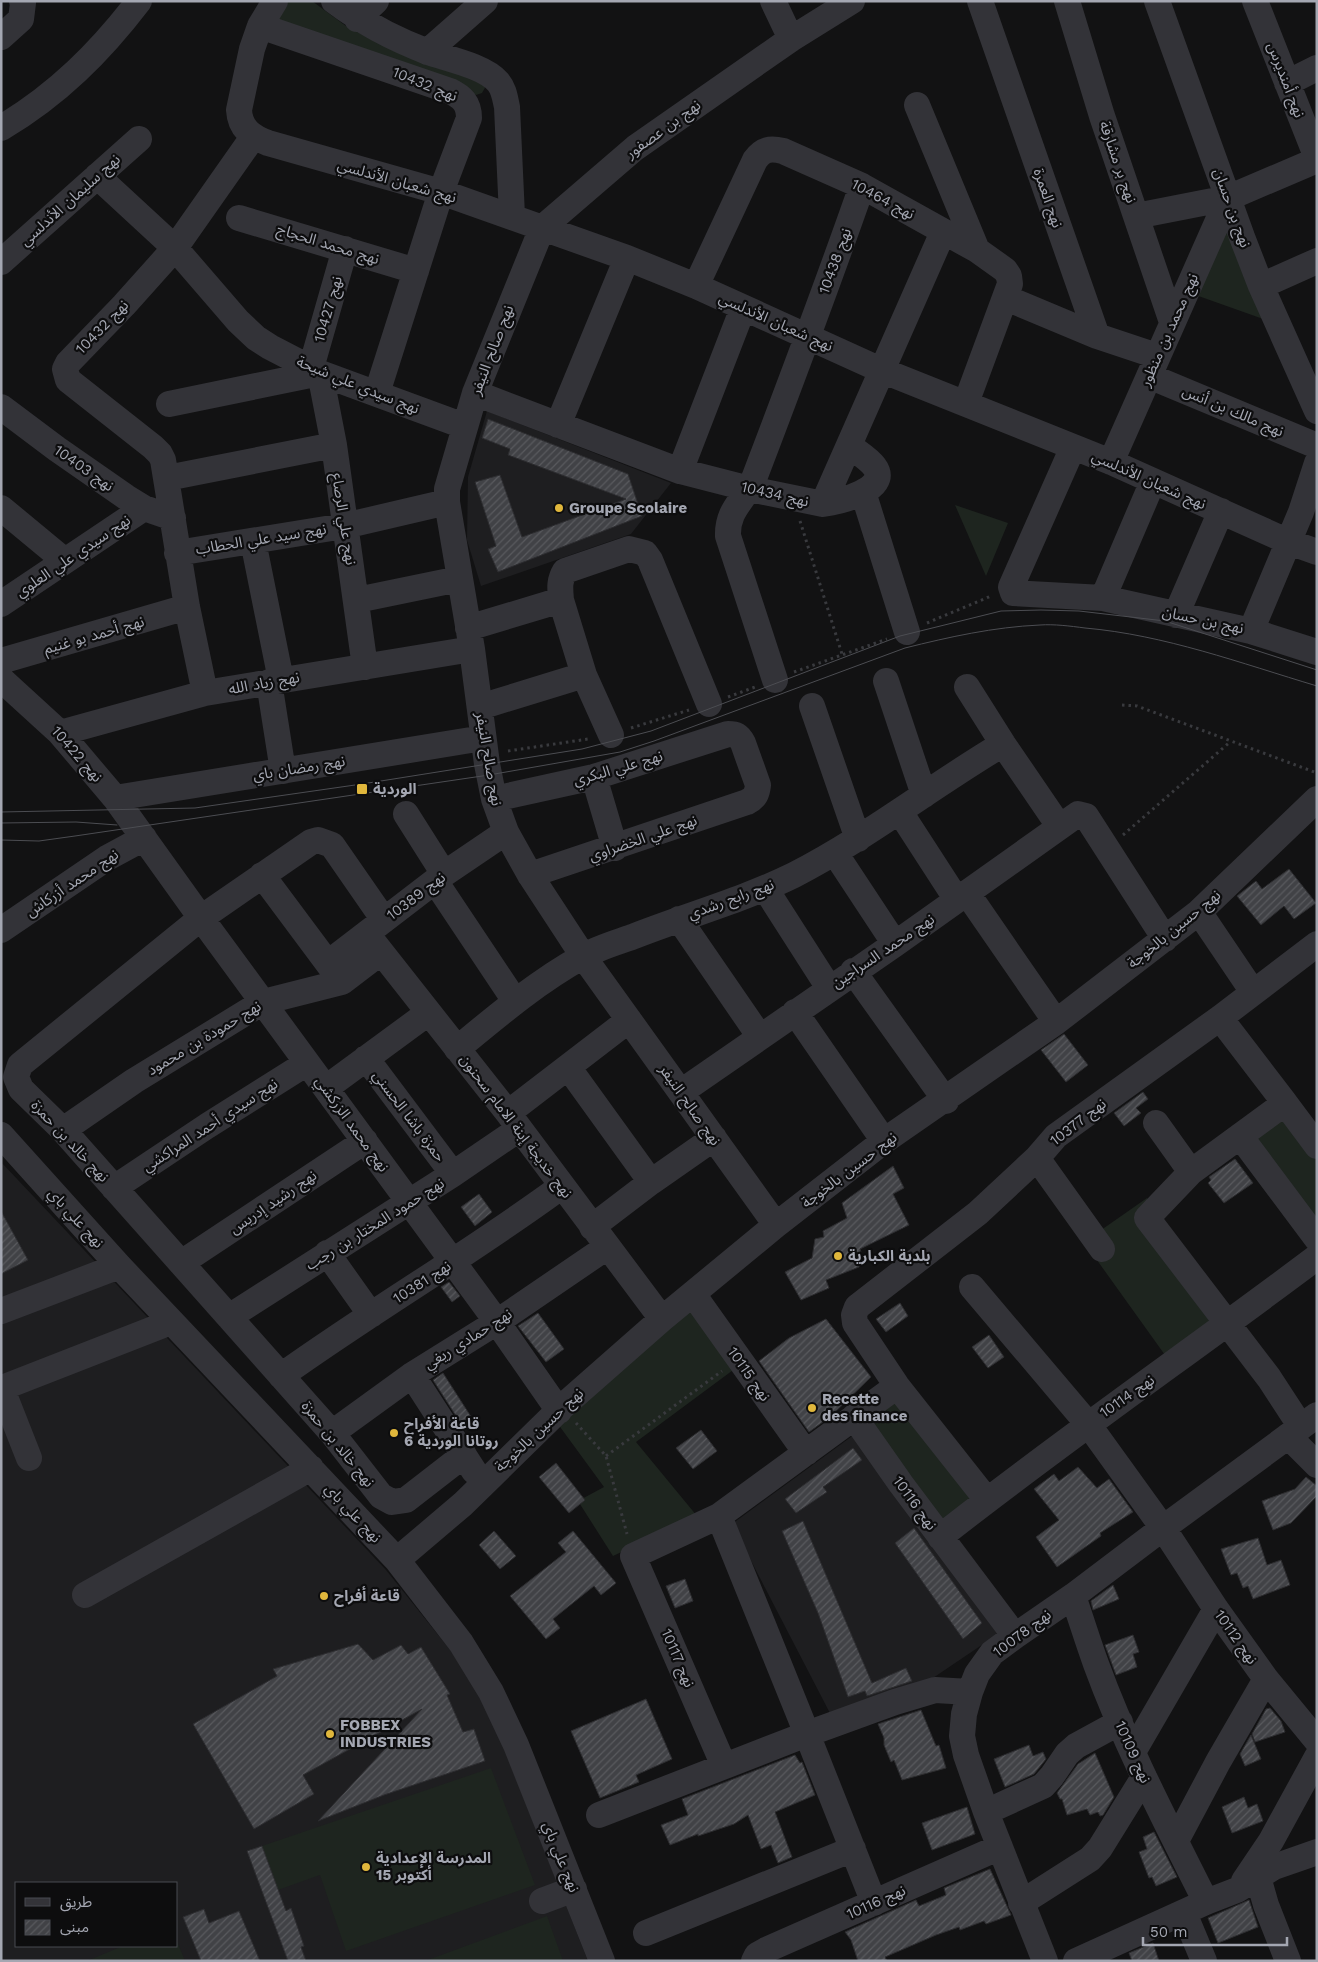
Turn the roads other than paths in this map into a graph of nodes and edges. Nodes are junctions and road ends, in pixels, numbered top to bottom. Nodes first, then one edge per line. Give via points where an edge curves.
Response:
1 (22, 1) edge
2 (140, 1) edge
3 (275, 1) edge
4 (334, 1) edge
5 (376, 1) edge
6 (485, 1) edge
7 (773, 1) edge
8 (852, 1) edge
9 (980, 1) edge
10 (1066, 1) edge
11 (1158, 1) edge
12 (1255, 1) edge
13 (357, 19) junction
14 (260, 26) junction
15 (1, 37) edge
16 (791, 39) junction
17 (427, 52) junction
18 (1317, 68) edge
19 (1287, 82) junction
20 (917, 105) dead end
21 (1, 128) edge
22 (253, 137) junction
23 (139, 139) dead end
24 (1317, 159) edge
25 (97, 176) junction
26 (862, 186) junction
27 (441, 192) junction
28 (1228, 198) junction
29 (512, 216) junction
30 (1136, 216) junction
31 (239, 218) dead end
32 (542, 228) junction
33 (942, 232) junction
34 (175, 248) junction
35 (345, 249) junction
36 (977, 250) junction
37 (627, 258) junction
38 (1317, 261) edge
39 (1, 262) edge
40 (416, 271) junction
41 (696, 286) junction
42 (1261, 286) junction
43 (1006, 298) junction
44 (743, 308) junction
45 (1172, 322) junction
46 (1097, 336) junction
47 (808, 337) junction
48 (1153, 366) junction
49 (315, 370) junction
50 (881, 370) junction
51 (377, 394) junction
52 (475, 394) junction
53 (966, 403) junction
54 (169, 404) dead end
55 (1, 407) edge
56 (1317, 411) edge
57 (558, 425) junction
58 (464, 426) junction
59 (334, 445) junction
60 (850, 446) junction
61 (1317, 446) edge
62 (1073, 447) junction
63 (1111, 462) junction
64 (1317, 463) edge
65 (680, 471) junction
66 (167, 478) junction
67 (1153, 481) junction
68 (750, 489) junction
69 (863, 492) junction
70 (447, 502) junction
71 (823, 504) junction
72 (1, 508) edge
73 (144, 508) junction
74 (1221, 511) junction
75 (172, 518) junction
76 (344, 526) junction
77 (253, 541) junction
78 (1289, 542) junction
79 (1317, 552) edge
80 (177, 553) junction
81 (65, 561) junction
82 (459, 579) junction
83 (1103, 598) junction
84 (357, 600) junction
85 (561, 600) junction
86 (1, 604) edge
87 (187, 607) junction
88 (1176, 615) junction
89 (1251, 631) junction
90 (907, 632) dead end
91 (470, 638) junction
92 (1317, 652) edge
93 (1, 661) edge
94 (366, 666) junction
95 (584, 675) junction
96 (1, 679) edge
97 (775, 680) dead end
98 (275, 681) junction
99 (886, 681) dead end
100 (967, 687) dead end
101 (205, 693) junction
102 (709, 704) dead end
103 (812, 706) dead end
104 (480, 707) junction
105 (60, 733) junction
106 (610, 735) dead end
107 (483, 738) junction
108 (1003, 744) junction
109 (283, 771) junction
110 (594, 777) junction
111 (924, 795) junction
112 (115, 798) junction
113 (754, 798) joint
114 (1317, 799) edge
115 (494, 800) junction
116 (900, 812) junction
117 (406, 814) dead end
118 (1059, 826) junction
119 (506, 832) junction
120 (144, 838) junction
121 (858, 839) junction
122 (332, 845) joint
123 (616, 848) junction
124 (835, 853) junction
125 (262, 875) junction
126 (530, 875) junction
127 (440, 878) junction
128 (765, 888) junction
129 (962, 896) junction
130 (1199, 912) junction
131 (201, 918) junction
132 (679, 918) junction
133 (1, 930) edge
134 (377, 935) junction
135 (1165, 939) junction
136 (895, 944) junction
137 (1317, 944) edge
138 (583, 956) junction
139 (854, 971) junction
140 (335, 972) junction
141 (830, 988) junction
142 (1253, 992) junction
143 (515, 1001) junction
144 (263, 1002) junction
145 (795, 1012) junction
146 (428, 1013) junction
147 (1220, 1018) junction
148 (629, 1020) junction
149 (1056, 1022) junction
150 (760, 1036) junction
151 (457, 1049) junction
152 (366, 1058) junction
153 (307, 1062) junction
154 (568, 1067) junction
155 (326, 1088) junction
156 (681, 1092) junction
157 (946, 1101) junction
158 (1285, 1103) junction
159 (513, 1121) junction
160 (1156, 1122) dead end
161 (63, 1130) junction
162 (1, 1135) edge
163 (1240, 1136) junction
164 (714, 1138) junction
165 (365, 1141) junction
166 (884, 1142) junction
167 (1317, 1146) edge
168 (1037, 1158) junction
169 (1191, 1172) junction
170 (453, 1174) junction
171 (651, 1182) junction
172 (562, 1186) junction
173 (114, 1188) junction
174 (409, 1202) junction
175 (776, 1225) junction
176 (599, 1237) junction
177 (1317, 1239) edge
178 (1102, 1249) dead end
179 (327, 1253) junction
180 (1317, 1257) edge
181 (452, 1262) junction
182 (181, 1263) junction
183 (119, 1266) junction
184 (972, 1287) dead end
185 (693, 1294) junction
186 (1, 1311) edge
187 (371, 1315) junction
188 (229, 1317) junction
189 (662, 1320) junction
190 (171, 1322) junction
191 (497, 1322) junction
192 (1228, 1324) junction
193 (412, 1375) junction
194 (281, 1376) junction
195 (897, 1386) junction
196 (560, 1409) junction
197 (854, 1417) junction
198 (1088, 1424) junction
199 (1302, 1426) edge
200 (332, 1433) junction
201 (806, 1453) junction
202 (464, 1455) junction
203 (29, 1458) dead end
204 (1317, 1465) edge
205 (311, 1468) junction
206 (483, 1483) junction
207 (987, 1500) junction
208 (719, 1516) junction
209 (1163, 1528) junction
210 (940, 1537) junction
211 (397, 1560) junction
212 (85, 1595) dead end
213 (1073, 1596) junction
214 (1216, 1609) junction
215 (1015, 1636) junction
216 (1266, 1679) junction
217 (970, 1692) junction
218 (1120, 1722) junction
219 (807, 1734) junction
220 (1317, 1741) edge
221 (1133, 1752) junction
222 (1317, 1757) edge
223 (724, 1766) junction
224 (1144, 1777) junction
225 (986, 1812) junction
226 (599, 1815) dead end
227 (1176, 1841) junction
228 (1000, 1847) junction
229 (853, 1848) junction
230 (1317, 1852) edge
231 (1247, 1884) junction
232 (574, 1889) junction
233 (542, 1901) dead end
234 (1021, 1902) junction
235 (874, 1903) junction
236 (1195, 1907) junction
237 (646, 1933) dead end
238 (602, 1961) edge
239 (754, 1961) edge
240 (1045, 1961) edge
241 (1076, 1961) edge
242 (1204, 1961) edge
243 (1288, 1961) edge

1 - 15 street via 21,18
2 - 21 street via 113,35 71,78 29,112
3 - 14 street
4 - 13 street
5 - 13 street
6 - 17 street
7 - 16 street
8 - 16 street, نهج بن عصفور
9 - 46 street, نهج العمرة
10 - 30 street, نهج بر مشارقة
11 - 28 street, نهج بن حسان
12 - 19 street, نهج أمنديرس
13 - 17 street
14 - 22 street via 239,110 243,126
14 - 27 street, نهج 10432 via 460,96 466,103 469,118
16 - 32 street, نهج بن عصفور via 634,148
17 - 29 street via 485,72 498,82 504,93
18 - 19 street
19 - 24 street, نهج أمنديرس
20 - 36 street
22 - 27 street, نهج شعبان الأندلسي
22 - 34 street, نهج 10432
23 - 25 street, نهج سليمان الأندلسي
24 - 28 street, نهج أمنديرس
25 - 34 street, نهج سيدي علي شيحة
25 - 39 street, نهج سليمان الأندلسي
26 - 33 street, نهج 10464
26 - 41 street, نهج 10464 via 783,151 772,148 761,152
26 - 47 street, نهج 10438
27 - 29 street, نهج شعبان الأندلسي
27 - 40 street, نهج 10432
28 - 30 street, نهج أمنديرس
28 - 42 street, نهج بن حسان
28 - 45 street, نهج محمد بن منظور
29 - 32 street, نهج شعبان الأندلسي
30 - 45 street, نهج بر مشارقة
31 - 35 street, نهج محمد الحجاج
32 - 37 street, نهج شعبان الأندلسي
32 - 52 street, نهج صالح النيفر
33 - 36 street, نهج 10464
33 - 50 street, نهج 10434
34 - 49 street, نهج سيدي علي شيحة via 256,338
34 - 66 street, نهج 10432 via 65,369 68,380 160,454
35 - 40 street, نهج محمد الحجاج
35 - 49 street, نهج 10427
36 - 43 street, نهج 10464 via 997,263 1009,276
37 - 41 street, نهج شعبان الأندلسي
37 - 57 street
38 - 42 street
40 - 51 street, نهج 10432
41 - 44 street, نهج شعبان الأندلسي
42 - 56 street, نهج بن حسان
43 - 46 street
43 - 53 street, نهج 10464
44 - 47 street, نهج شعبان الأندلسي
44 - 65 street
45 - 48 street, نهج محمد بن منظور
46 - 48 street
47 - 50 street, نهج شعبان الأندلسي
47 - 68 street, نهج 10438
48 - 61 street, نهج مالك بن أنس
48 - 63 street, نهج محمد بن منظور
49 - 51 street, نهج سيدي علي شيحة
49 - 54 street
49 - 59 street, نهج علي الرصاع
50 - 53 street, نهج شعبان الأندلسي
50 - 60 street, نهج 10434
51 - 58 street, نهج سيدي علي شيحة
52 - 57 street, نهج 10434
52 - 58 street, نهج صالح النيفر
53 - 62 street, نهج شعبان الأندلسي
55 - 73 street, نهج 10403 via 56,449
57 - 65 street, نهج 10434
58 - 70 street, نهج صالح النيفر via 450,475
59 - 66 street
59 - 76 street, نهج علي الرصاع
60 - 69 street via 874,465 876,471 875,482
60 - 71 street, نهج 10434
62 - 63 street, نهج شعبان الأندلسي
62 - 83 street, نهج بن حسان via 1011,587 1016,594
63 - 67 street, نهج شعبان الأندلسي
64 - 78 street, نهج بن حسان
65 - 68 street, نهج 10434
66 - 75 street
67 - 74 street, نهج شعبان الأندلسي
67 - 83 street
68 - 71 street, نهج 10434
68 - 97 street, نهج 10438 via 731,514 728,536
69 - 71 street via 849,499
69 - 90 street
70 - 76 street, نهج سيد علي الحطاب
70 - 82 street, نهج صالح النيفر
72 - 81 street
73 - 75 street, نهج 10403
73 - 81 street, نهج سيدي علي العلوي
74 - 78 street, نهج شعبان الأندلسي
74 - 88 street
75 - 80 street
76 - 77 street, نهج سيد علي الحطاب
76 - 84 street, نهج علي الرصاع
77 - 80 street, نهج سيد علي الحطاب
77 - 98 street
78 - 79 street, نهج شعبان الأندلسي
78 - 89 street, نهج بن حسان
80 - 87 street
81 - 86 street, نهج سيدي علي العلوي
82 - 84 street
82 - 91 street, نهج صالح النيفر
83 - 88 street, نهج بن حسان
84 - 94 street, نهج علي الرصاع
85 - 91 street, نهج زياد الله
85 - 95 street
85 - 102 street via 561,578 565,571 629,549 645,553
87 - 93 street, نهج أحمد بو غنيم
87 - 101 street
88 - 89 street, نهج بن حسان
89 - 92 street
91 - 94 street, نهج زياد الله
91 - 104 street, نهج صالح النيفر
94 - 98 street, نهج زياد الله
95 - 104 street
95 - 106 street
96 - 105 street, نهج 10422
98 - 101 street, نهج زياد الله
98 - 109 street
99 - 111 street
100 - 108 street
101 - 105 street, نهج زياد الله
103 - 121 street
104 - 107 street, نهج صالح النيفر
105 - 112 street, نهج 10422
107 - 109 street, نهج رمضان باي
107 - 115 street, نهج صالح النيفر
108 - 111 street, نهج رابح رشدي
108 - 118 street
109 - 112 street, نهج رمضان باي
110 - 113 street, نهج علي البكري via 736,734 740,736 758,785
110 - 115 street, نهج علي البكري
110 - 123 street
111 - 116 street, نهج رابح رشدي
112 - 120 street, نهج 10422
113 - 123 street, نهج علي الخضراوي
114 - 130 street, نهج حسين بالخوجة
115 - 119 street, نهج صالح النيفر
116 - 121 street, نهج رابح رشدي
116 - 129 street
117 - 127 street
118 - 129 street, نهج محمد السراجين
118 - 135 street, نهج محمد السراجين via 1078,814 1086,816
119 - 126 street, نهج صالح النيفر
119 - 127 street, نهج 10389
120 - 131 street, نهج محمد الزركشي
120 - 133 street, نهج محمد أزركاش via 107,858
121 - 124 street, نهج رابح رشدي
122 - 125 street, نهج خالد بن حمزة via 318,840 311,842
122 - 134 street, نهج خديجة إبنة الامام سحنون
123 - 126 street, نهج علي الخضراوي
124 - 128 street, نهج رابح رشدي
124 - 136 street
125 - 131 street, نهج خالد بن حمزة
125 - 140 street
126 - 138 street, نهج صالح النيفر
127 - 134 street, نهج 10389
127 - 143 street
128 - 132 street, نهج رابح رشدي
128 - 141 street
129 - 136 street, نهج محمد السراجين
129 - 149 street
130 - 135 street, نهج حسين بالخوجة
130 - 142 street
131 - 144 street, نهج محمد الزركشي
131 - 161 street, نهج خالد بن حمزة via 20,1065 16,1076 21,1089
132 - 138 street, نهج رابح رشدي
132 - 150 street
134 - 140 street, نهج حمودة بن محمود
134 - 146 street, نهج خديجة إبنة الامام سحنون
135 - 149 street, نهج حسين بالخوجة
136 - 139 street, نهج محمد السراجين
137 - 142 street, نهج 10377
138 - 143 street, نهج رابح رشدي
138 - 148 street, نهج صالح النيفر
139 - 141 street, نهج محمد السراجين
139 - 157 street
140 - 144 street, نهج حمودة بن محمود
141 - 145 street, نهج محمد السراجين
142 - 147 street, نهج 10377
143 - 151 street, نهج رابح رشدي
144 - 153 street, نهج محمد الزركشي
144 - 161 street, نهج حمودة بن محمود via 134,1080
145 - 150 street, نهج محمد السراجين
145 - 166 street
146 - 151 street, نهج خديجة إبنة الامام سحنون
146 - 152 street
147 - 158 street
147 - 168 street, نهج 10377 via 1056,1136
148 - 154 street, نهج حمود المختار بن رجب
148 - 156 street, نهج صالح النيفر
149 - 157 street, نهج حسين بالخوجة
150 - 156 street, نهج محمد السراجين
151 - 159 street, نهج خديجة إبنة الامام سحنون
152 - 155 street
152 - 170 street, حمزة باشا الحسني
153 - 155 street, نهج محمد الزركشي
153 - 173 street, نهج سيدي أحمد المراكشي
154 - 159 street, نهج حمود المختار بن رجب
154 - 171 street
155 - 165 street, نهج محمد الزركشي
156 - 164 street, نهج صالح النيفر
157 - 166 street, نهج حسين بالخوجة
158 - 163 street
158 - 167 street
159 - 170 street, نهج حمود المختار بن رجب
159 - 172 street, نهج خديجة إبنة الامام سحنون
160 - 169 street
161 - 173 street, نهج خالد بن حمزة
162 - 183 street, نهج علي باي
163 - 169 street
163 - 177 street
164 - 171 street, نهج حمادي ريغي
164 - 175 street, نهج صالح النيفر
165 - 174 street, نهج محمد الزركشي
165 - 182 street, نهج رشيد إدريس
166 - 175 street, نهج حسين بالخوجة
168 - 178 street
168 - 195 street, نهج 10377 via 978,1213 857,1307 855,1323
169 - 192 street via 1147,1218
170 - 174 street, نهج حمود المختار بن رجب
171 - 176 street, نهج حمادي ريغي
172 - 176 street, نهج خديجة إبنة الامام سحنون
172 - 181 street, نهج 10381
173 - 182 street, نهج خالد بن حمزة
174 - 179 street, نهج حمود المختار بن رجب
174 - 181 street, نهج محمد الزركشي
175 - 185 street, نهج حسين بالخوجة
176 - 189 street, نهج خديجة إبنة الامام سحنون
176 - 191 street, نهج حمادي ريغي
179 - 187 street
179 - 188 street, نهج حمود المختار بن رجب
180 - 192 street, نهج 10114
181 - 187 street, نهج 10381
181 - 191 street, نهج محمد الزركشي
182 - 188 street, نهج خالد بن حمزة
183 - 186 street
183 - 190 street, نهج علي باي
184 - 198 street, نهج 10112
185 - 189 street, نهج حسين بالخوجة
185 - 201 street, نهج 10115
187 - 194 street, نهج 10381
188 - 194 street, نهج خالد بن حمزة
189 - 196 street, نهج حسين بالخوجة
190 - 203 street via 7,1386 5,1398
190 - 205 street, نهج علي باي
191 - 193 street, نهج حمادي ريغي
191 - 196 street, نهج محمد الزركشي
192 - 198 street, نهج 10114
192 - 199 street
193 - 200 street, نهج حمادي ريغي
193 - 202 street
194 - 200 street, نهج خالد بن حمزة
195 - 197 street
195 - 207 street
196 - 206 street, نهج حسين بالخوجة
197 - 201 street
197 - 210 street, نهج 10116
198 - 207 street, نهج 10114
198 - 209 street, نهج 10112
199 - 204 street
199 - 209 street, نهج 10078
200 - 202 street, نهج خالد بن حمزة via 381,1496 392,1502 406,1500
201 - 208 street
202 - 206 street
205 - 211 street, نهج علي باي
205 - 212 street
206 - 211 street, نهج حسين بالخوجة
207 - 210 street, نهج 10114
208 - 219 street
208 - 223 street, نهج 10117 via 633,1556
209 - 213 street, نهج 10078
209 - 214 street, نهج 10112
210 - 215 street, نهج 10116
211 - 232 street, نهج علي باي via 461,1643 490,1692 516,1746
213 - 215 street, نهج 10078
213 - 218 street, نهج 10109 via 1096,1665
214 - 216 street, نهج 10112
214 - 221 street
215 - 217 street, نهج 10078 via 992,1654 977,1674
216 - 220 street, نهج 10112
216 - 227 street
217 - 219 street via 935,1690
217 - 225 street, نهج 10078 via 962,1736
218 - 221 street, نهج 10109
218 - 225 street via 1076,1746 1042,1786
219 - 223 street
219 - 229 street
221 - 224 street, نهج 10109
222 - 231 street
223 - 226 street
224 - 227 street, نهج 10109
224 - 234 street via 1090,1859
225 - 228 street, نهج 10078
227 - 236 street, نهج 10109
228 - 234 street, نهج 10078
228 - 235 street, نهج 10116
229 - 235 street
229 - 237 street
230 - 231 street via 1274,1867
231 - 236 street
231 - 243 street via 1266,1904
232 - 233 street
232 - 238 street, نهج علي باي
234 - 240 street, نهج 10078
235 - 239 street, نهج 10116 via 766,1950
236 - 241 street
236 - 242 street, نهج 10109

